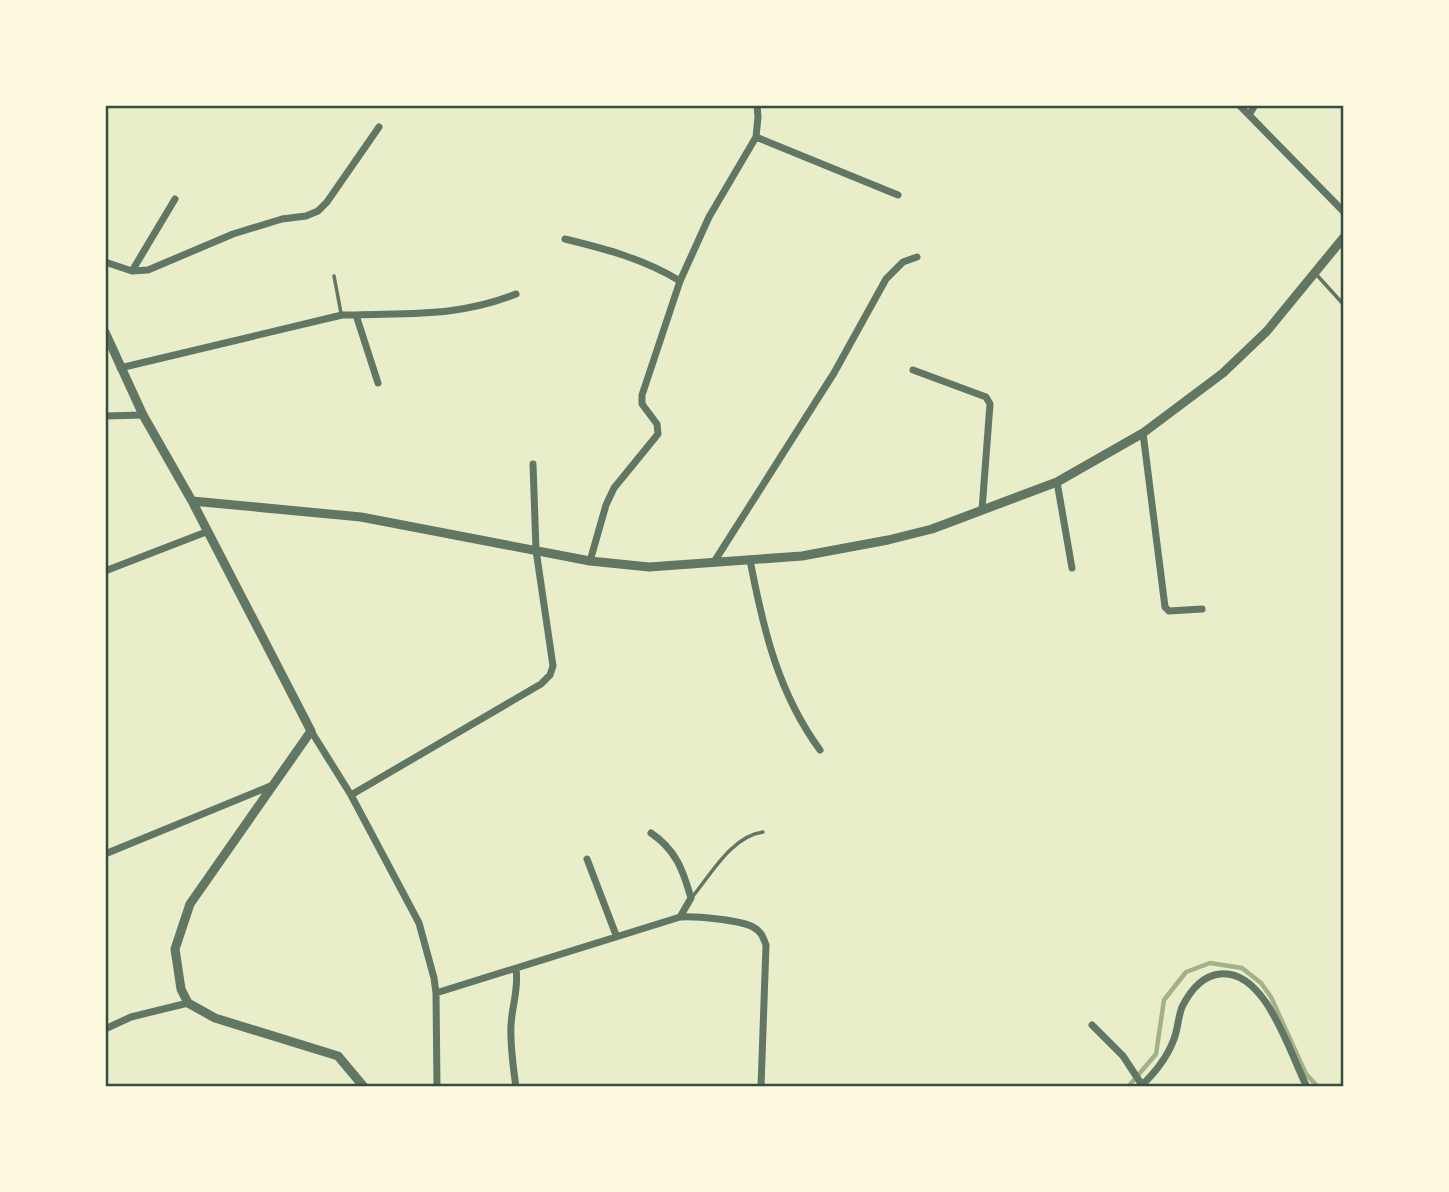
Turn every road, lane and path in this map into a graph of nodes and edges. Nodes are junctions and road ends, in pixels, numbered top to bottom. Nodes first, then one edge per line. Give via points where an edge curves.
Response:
1 (757, 105) edge
2 (1239, 105) edge
3 (1255, 105) edge
4 (1249, 114) junction
5 (379, 127) dead end
6 (755, 137) junction
7 (898, 195) dead end
8 (175, 199) dead end
9 (1344, 212) edge
10 (1344, 237) edge
11 (565, 239) dead end
12 (917, 257) dead end
13 (105, 262) edge
14 (132, 271) junction
15 (1315, 273) junction
16 (334, 276) dead end
17 (680, 281) junction
18 (516, 294) dead end
19 (1344, 304) edge
20 (342, 315) junction
21 (356, 315) junction
22 (105, 332) edge
23 (121, 368) junction
24 (913, 370) dead end
25 (378, 383) dead end
26 (143, 415) junction
27 (105, 416) edge
28 (1143, 433) junction
29 (533, 464) dead end
30 (1057, 482) junction
31 (192, 501) junction
32 (982, 510) junction
33 (206, 532) junction
34 (536, 550) junction
35 (750, 560) junction
36 (590, 561) junction
37 (715, 562) junction
38 (1072, 568) dead end
39 (105, 571) edge
40 (1202, 609) dead end
41 (311, 731) junction
42 (820, 750) dead end
43 (276, 783) junction
44 (351, 795) junction
45 (763, 832) dead end
46 (651, 833) dead end
47 (105, 854) edge
48 (587, 859) dead end
49 (691, 898) junction
50 (680, 917) junction
51 (616, 935) junction
52 (516, 969) junction
53 (436, 993) junction
54 (187, 1003) junction
55 (1092, 1025) dead end
56 (105, 1029) edge
57 (1141, 1086) edge
58 (364, 1087) edge
59 (436, 1087) edge
60 (516, 1087) edge
61 (761, 1087) edge
62 (1307, 1087) edge

1 - 6 street
2 - 4 street
3 - 4 street
4 - 9 street
5 - 14 street via 318,211 245,230 148,270
6 - 7 street
6 - 17 street via 709,217
8 - 14 street
10 - 15 street
11 - 17 street via 622,253
12 - 37 street via 902,262 886,279 834,373
13 - 14 street
15 - 19 lane
15 - 28 street via 1267,331 1223,373
16 - 20 lane
17 - 36 street via 642,396 658,434 614,488
18 - 21 street via 472,309
20 - 21 street
20 - 23 street
21 - 25 street
22 - 23 street
23 - 26 street
24 - 32 street via 986,397
26 - 27 street
26 - 31 street
28 - 30 street
28 - 40 street via 1165,607 1169,611
29 - 34 street
30 - 32 street
30 - 38 street
31 - 33 street
31 - 34 street via 361,517
32 - 35 street via 888,540
33 - 39 street
33 - 41 street
34 - 36 street
34 - 44 street via 553,666 550,675
35 - 37 street
35 - 42 street via 775,666 802,726
36 - 37 street via 649,567
41 - 43 street
41 - 44 street
43 - 47 street
43 - 54 street via 190,904 175,949
44 - 53 street via 419,923
45 - 49 lane via 740,841
46 - 49 street via 671,849
48 - 51 street
49 - 50 street
50 - 51 street
50 - 61 street via 751,925 761,932 766,945
51 - 52 street
52 - 53 street
52 - 60 street via 511,1043
53 - 59 street
54 - 56 street via 131,1017
54 - 58 street via 215,1018 338,1056
55 - 57 street via 1123,1056
57 - 62 street via 1162,1064 1192,989 1213,974 1230,972 1243,977 1270,1009

